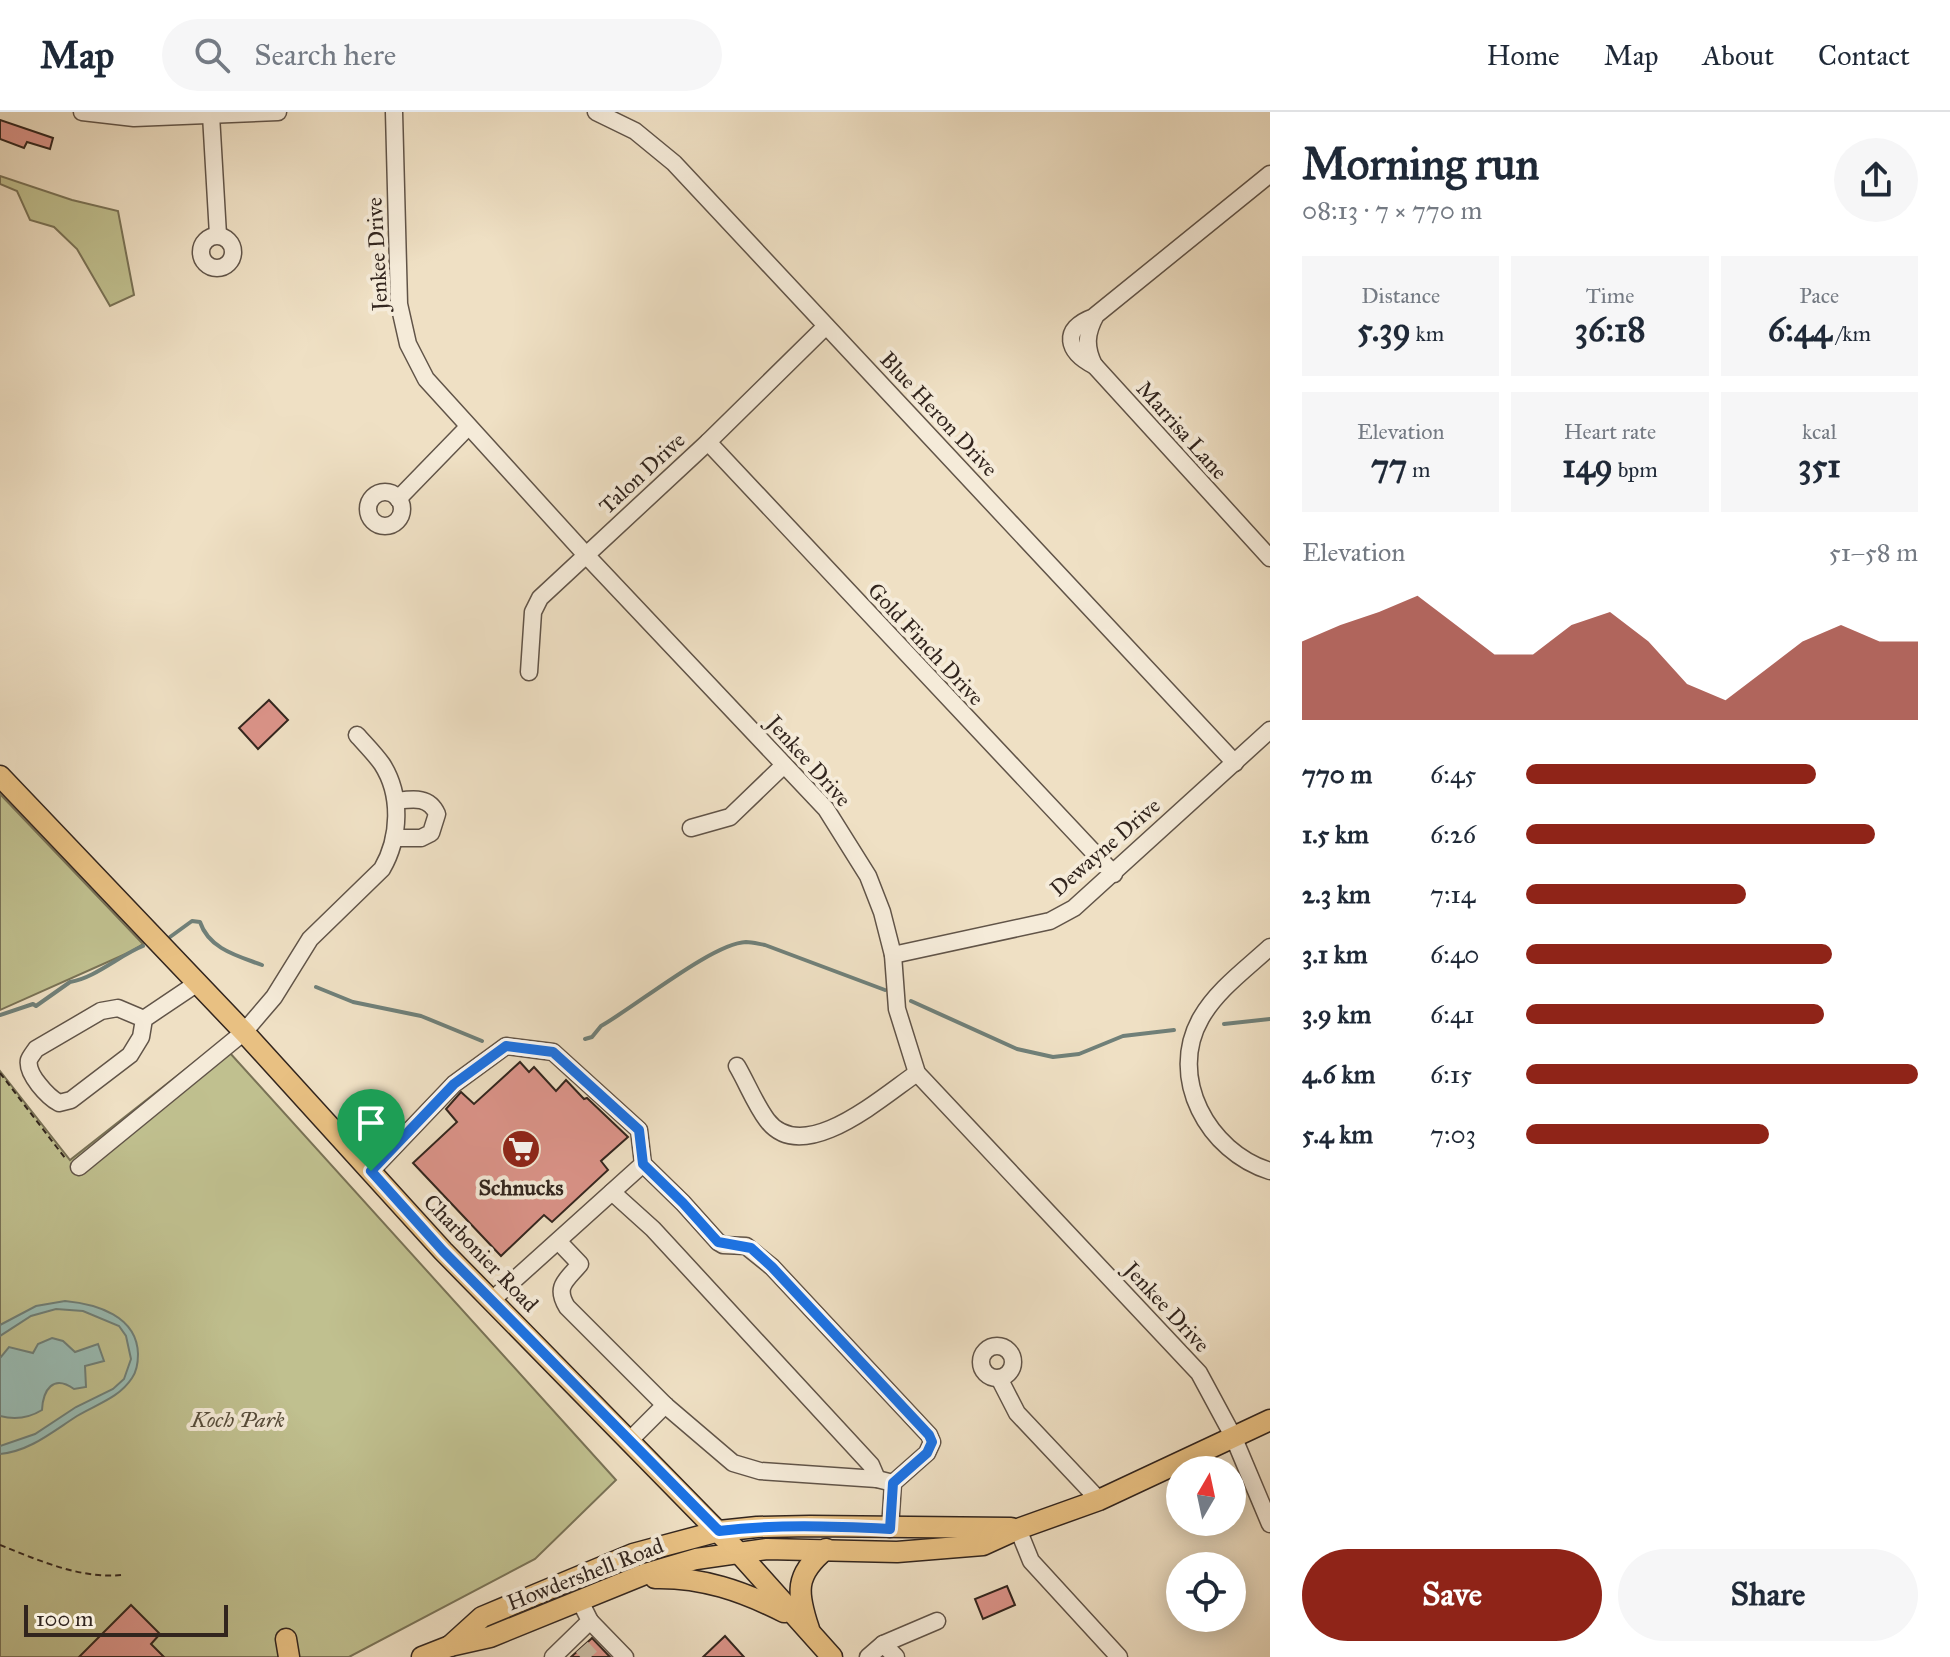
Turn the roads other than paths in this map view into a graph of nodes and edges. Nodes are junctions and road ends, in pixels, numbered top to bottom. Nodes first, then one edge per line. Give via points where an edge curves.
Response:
1 (82, 112) edge
2 (278, 112) edge
3 (394, 112) edge
4 (596, 112) edge
5 (211, 115) junction
6 (1270, 174) edge
7 (218, 235) dead end
8 (826, 326) junction
9 (468, 427) junction
10 (708, 442) junction
11 (398, 499) dead end
12 (586, 555) junction
13 (1270, 558) edge
14 (529, 672) dead end
15 (1270, 730) edge
16 (357, 735) dead end
17 (1235, 763) junction
18 (784, 765) junction
19 (0, 776) edge
20 (396, 801) junction
21 (691, 828) dead end
22 (394, 838) junction
23 (1114, 874) junction
24 (1270, 947) edge
25 (893, 955) junction
26 (196, 984) junction
27 (144, 1019) junction
28 (244, 1032) junction
29 (737, 1066) dead end
30 (917, 1073) junction
31 (643, 1164) junction
32 (79, 1167) road end
33 (371, 1171) junction
34 (1270, 1171) edge
35 (612, 1192) junction
36 (558, 1241) junction
37 (492, 1300) junction
38 (999, 1378) dead end
39 (665, 1405) junction
40 (1270, 1420) edge
41 (1233, 1436) junction
42 (630, 1440) junction
43 (885, 1481) junction
44 (1099, 1500) junction
45 (1270, 1524) edge
46 (890, 1529) junction
47 (1018, 1529) junction
48 (719, 1531) junction
49 (826, 1549) junction
50 (738, 1552) junction
51 (635, 1578) junction
52 (580, 1601) junction
53 (794, 1616) junction
54 (590, 1621) junction
55 (937, 1621) dead end
56 (810, 1633) junction
57 (883, 1644) junction
58 (462, 1648) edge
59 (559, 1655) edge
60 (422, 1657) edge
61 (625, 1657) edge
62 (832, 1657) edge
63 (868, 1657) edge
64 (896, 1657) edge
65 (1119, 1657) edge

1 - 5 street via 134,118
2 - 5 street
3 - 9 street, Jenkee Drive via 403,324 426,379
4 - 8 street, Blue Heron Drive via 635,131 674,163
5 - 7 street
6 - 13 street, Marrisa Lane via 1094,317 1087,344 1095,366
8 - 10 street, Talon Drive
8 - 17 street, Blue Heron Drive
9 - 11 street
9 - 12 street, Jenkee Drive
10 - 12 street, Talon Drive
10 - 23 street, Gold Finch Drive
12 - 14 street, Talon Drive via 540,598 533,612
12 - 18 street, Jenkee Drive
15 - 17 street, Dewayne Drive
16 - 20 street via 381,763
17 - 23 street, Dewayne Drive
18 - 21 street via 730,817
18 - 25 street, Jenkee Drive via 826,809 868,876
19 - 26 main road, Charbonier Road
20 - 22 street
20 - 22 street via 425,801 437,814 431,833
22 - 28 street via 382,869 310,939 274,997
23 - 25 street, Dewayne Drive via 1050,921
24 - 34 street via 1213,1000 1189,1045 1192,1091 1202,1118 1234,1152
25 - 30 street, Jenkee Drive via 897,1009
26 - 27 street
26 - 28 main road, Charbonier Road
27 - 27 street via 130,1055 71,1100 51,1099 29,1070 36,1049 101,1011 118,1008
28 - 32 street
28 - 33 main road, Charbonier Road
29 - 30 street via 768,1122 799,1138 835,1128
30 - 41 street, Jenkee Drive via 1199,1373
31 - 33 street via 639,1130 553,1052 506,1046 454,1084
31 - 35 street
31 - 43 street via 718,1242 751,1248 772,1267 929,1435 927,1453
33 - 37 main road, Charbonier Road
35 - 36 street
35 - 43 street via 653,1229
36 - 37 street
36 - 39 street via 580,1264 561,1286 567,1307
37 - 42 main road, Charbonier Road
38 - 44 street via 1017,1413
39 - 42 street
39 - 43 street via 733,1463 760,1471
40 - 41 main road, Howdershell Road
41 - 44 main road, Howdershell Road
41 - 45 street, Jenkee Drive
42 - 48 main road, Charbonier Road
43 - 46 street
44 - 47 main road, Howdershell Road
46 - 47 main road, Howdershell Road
46 - 48 main road, Howdershell Road
47 - 49 main road, Howdershell Road via 960,1549
47 - 65 street via 1031,1561
48 - 50 main road, Charbonier Road
48 - 58 main road, Howdershell Road via 633,1554 482,1617
49 - 50 main road, Howdershell Road
49 - 56 main road via 810,1562 800,1587
50 - 51 main road, Howdershell Road
50 - 53 main road, Charbonier Road
51 - 52 main road, Howdershell Road
51 - 53 main road via 714,1583
52 - 54 street
52 - 58 main road, Howdershell Road
53 - 56 main road, Charbonier Road
54 - 59 street via 577,1642
54 - 61 street
55 - 57 street
56 - 62 main road, Charbonier Road
57 - 63 street
57 - 64 street
58 - 60 main road, Howdershell Road

